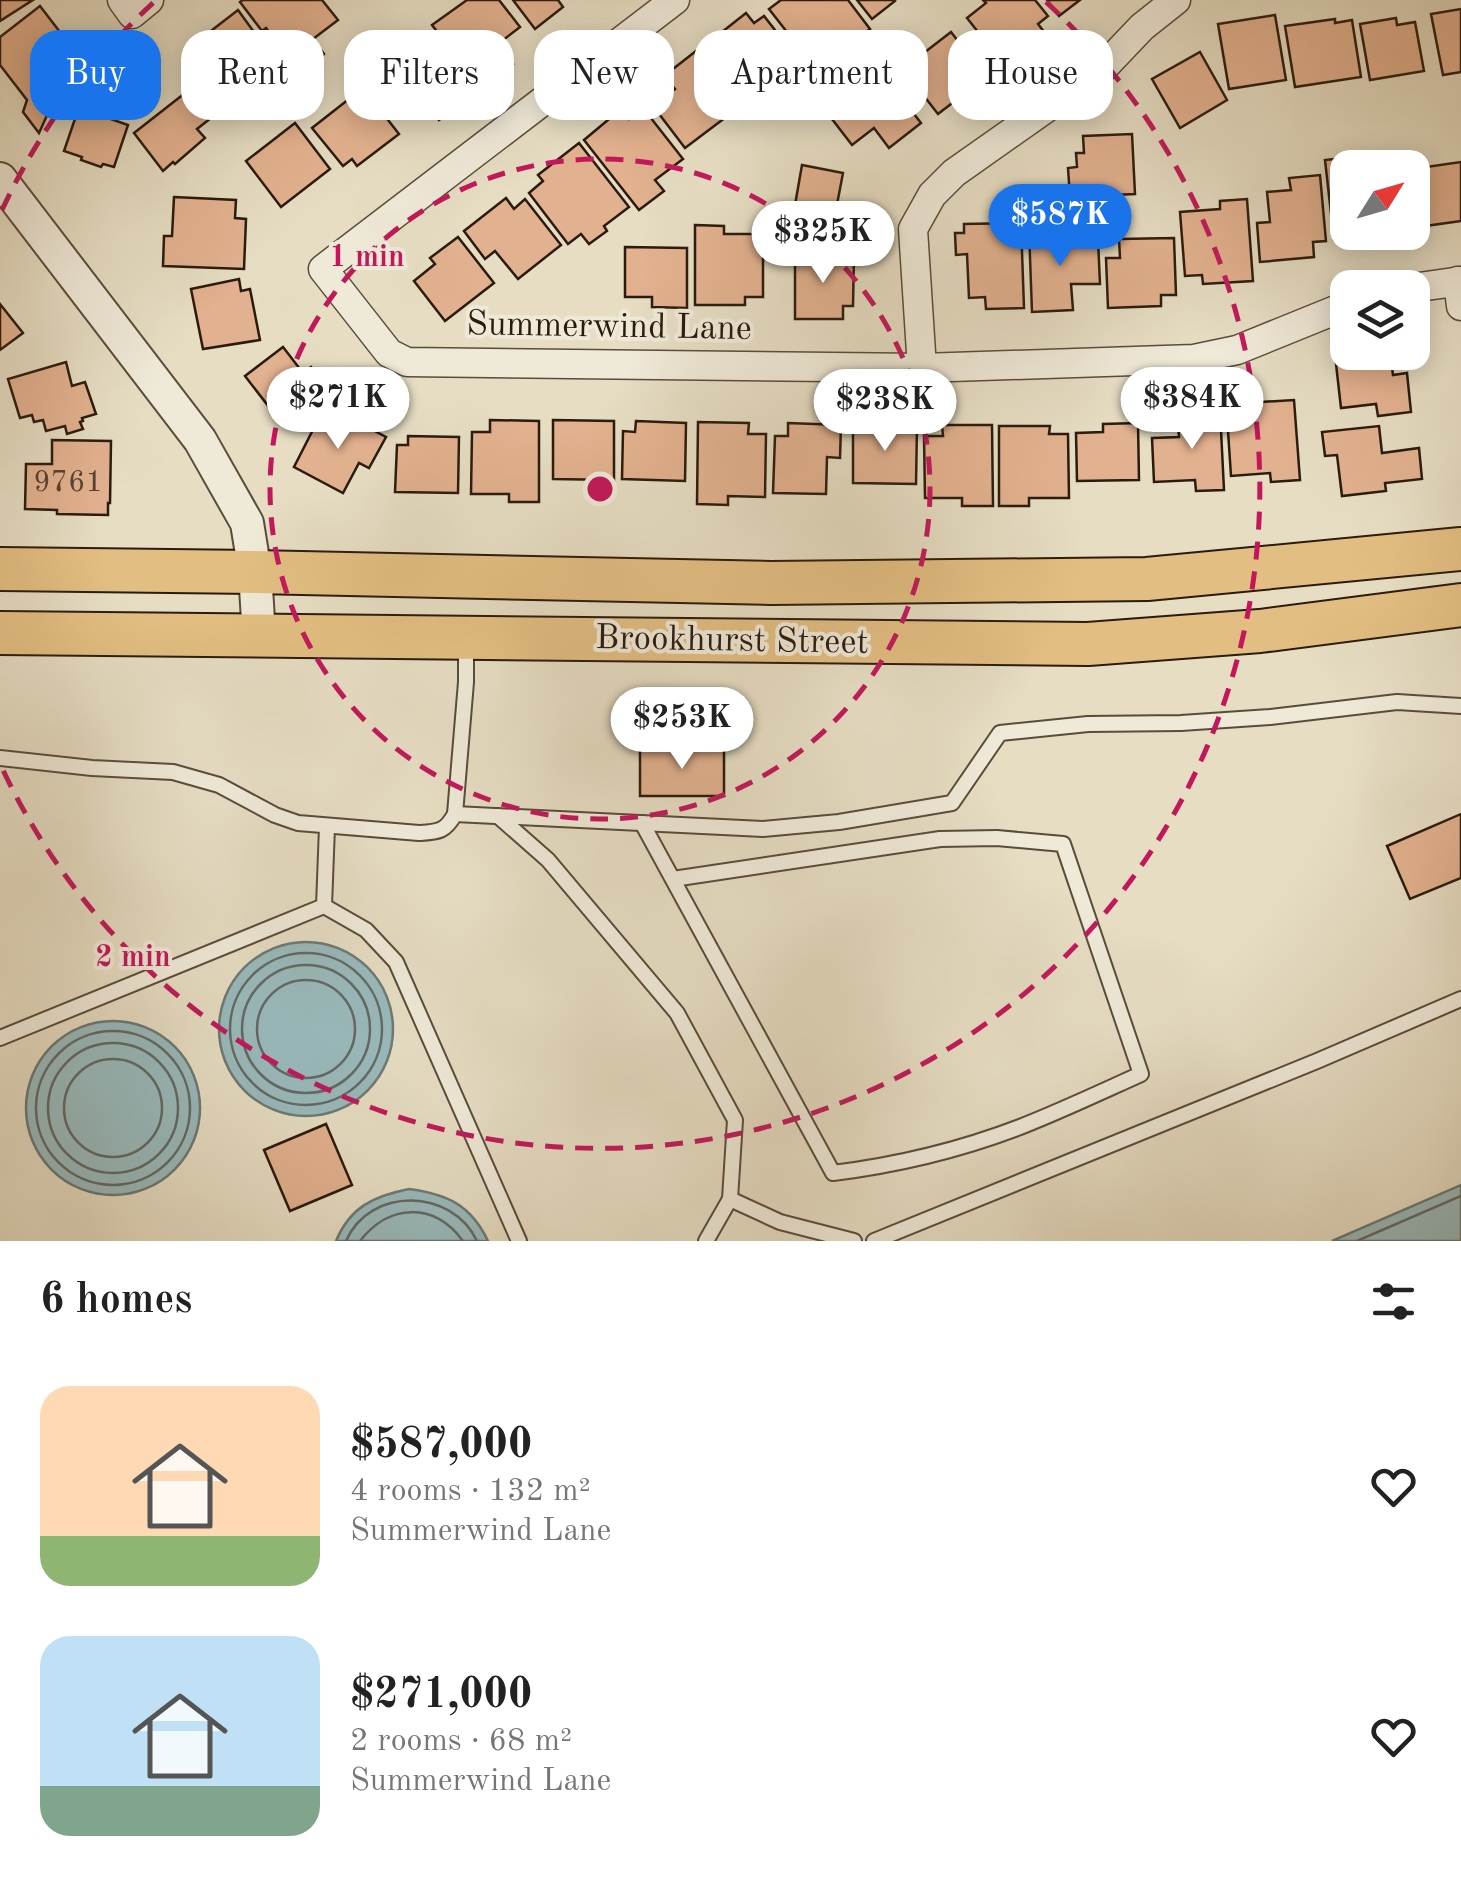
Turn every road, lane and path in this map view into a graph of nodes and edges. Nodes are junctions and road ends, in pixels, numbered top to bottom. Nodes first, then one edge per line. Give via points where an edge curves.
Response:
1 (676, 0) edge
2 (1176, 0) edge
3 (0, 179) edge
4 (1430, 288) edge
5 (1460, 289) edge
6 (1330, 312) edge
7 (922, 368) junction
8 (1461, 549) edge
9 (0, 569) edge
10 (255, 572) junction
11 (771, 583) junction
12 (1461, 605) edge
13 (0, 633) edge
14 (259, 636) junction
15 (466, 638) junction
16 (1461, 706) edge
17 (0, 758) edge
18 (456, 814) junction
19 (498, 816) junction
20 (642, 823) junction
21 (327, 827) junction
22 (673, 879) junction
23 (324, 906) junction
24 (1461, 999) edge
25 (0, 1038) edge
26 (730, 1199) junction
27 (519, 1241) edge
28 (706, 1241) edge
29 (854, 1241) edge
30 (874, 1241) edge

1 - 7 street, Summerwind Lane via 323,269 389,353 407,362
2 - 7 street via 1104,68 932,195 913,229
3 - 10 street via 200,440 247,523
4 - 5 street
6 - 7 street, Summerwind Lane via 1237,350 1194,359
8 - 11 main road, Brookhurst Street via 1147,579
9 - 10 main road, Brookhurst Street
10 - 11 main road, Brookhurst Street
10 - 14 street
11 - 15 main road via 761,600 743,606 527,603
12 - 15 main road, Brookhurst Street via 1088,644
13 - 14 main road, Brookhurst Street
14 - 15 main road, Brookhurst Street
15 - 18 lane
16 - 20 lane via 1397,702 1270,717 1000,733 952,802 764,829
17 - 21 lane via 172,772 219,786 275,815
18 - 19 lane
18 - 21 lane via 437,832
19 - 20 lane
19 - 26 lane via 548,860 677,1013 734,1120
20 - 22 lane
21 - 23 lane
22 - 22 lane via 833,1173 927,1156 1014,1129 1141,1074 1063,844 940,839
23 - 25 lane
23 - 27 lane via 366,930 396,962
24 - 30 lane
26 - 28 lane
26 - 29 lane via 780,1222

